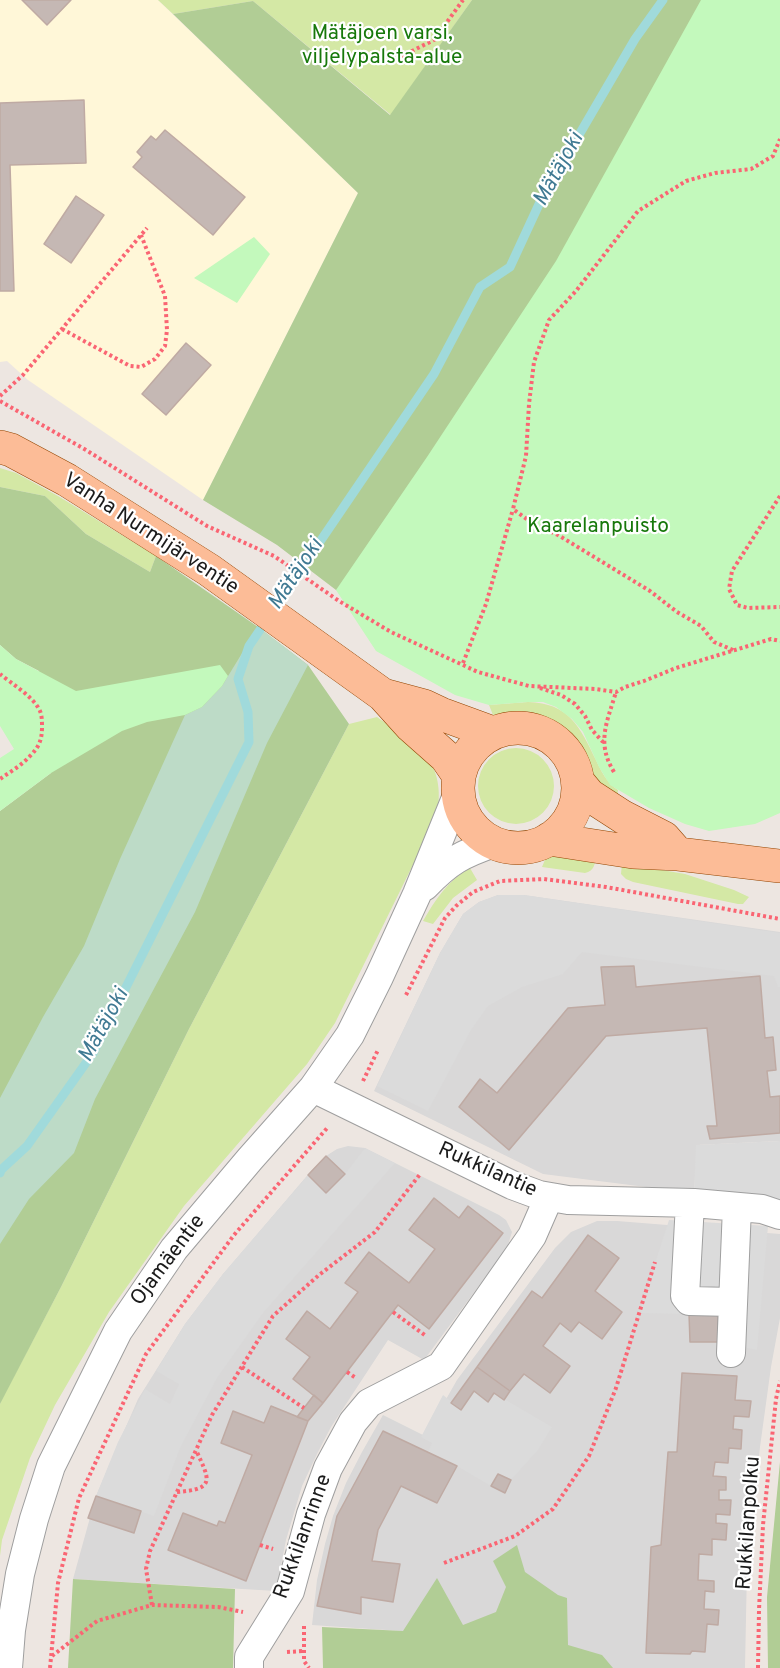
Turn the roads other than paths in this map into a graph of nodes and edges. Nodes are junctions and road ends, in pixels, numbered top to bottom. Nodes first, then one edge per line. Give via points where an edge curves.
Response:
1 (0, 447) edge
2 (383, 695) junction
3 (493, 733) junction
4 (579, 783) junction
5 (459, 785) junction
6 (549, 839) junction
7 (494, 843) junction
8 (678, 854) junction
9 (780, 866) edge
10 (417, 894) junction
11 (314, 1088) junction
12 (549, 1197) junction
13 (690, 1203) junction
14 (737, 1207) junction
15 (780, 1215) edge
16 (733, 1302) junction
17 (731, 1353) dead end
18 (8, 1668) edge
19 (249, 1668) edge

1 - 2 main road, Vanha Nurmijärventie via 67,480 209,570
2 - 3 main road, Vanha Nurmijärventie
2 - 5 main road, Vanha Nurmijärventie via 446,757
3 - 4 main road via 525,728 556,740 567,752
3 - 5 main road via 477,743 465,758
4 - 6 main road via 568,821
4 - 8 main road via 589,795 623,817 664,838
5 - 7 main road via 462,809 470,823
5 - 10 street, Ojamäentie
6 - 7 main road via 522,848
6 - 8 main road via 633,852
7 - 10 street, Ojamäentie via 442,868
8 - 9 main road
10 - 11 street, Ojamäentie via 350,1035
11 - 12 street, Rukkilantie via 513,1185
11 - 18 street, Ojamäentie via 174,1249 118,1331 51,1466 40,1498 20,1574
12 - 13 street, Rukkilantie
12 - 19 street, Rukkilanrinne via 532,1236 441,1366 369,1403 353,1422 328,1468 290,1591 249,1657
13 - 14 street, Rukkilantie
13 - 16 street via 685,1296 689,1301
14 - 15 street, Rukkilantie
14 - 16 street
16 - 17 street

